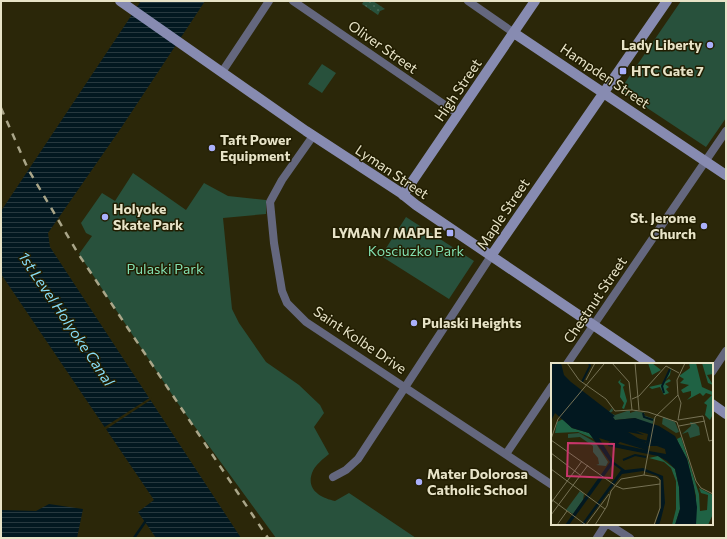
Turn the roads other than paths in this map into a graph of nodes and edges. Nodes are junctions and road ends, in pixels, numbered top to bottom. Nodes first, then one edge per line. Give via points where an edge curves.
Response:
1 (269, 1) edge
2 (293, 1) edge
3 (468, 1) edge
4 (535, 1) edge
5 (667, 1) edge
6 (127, 4) edge
7 (514, 33) junction
8 (222, 72) junction
9 (604, 92) junction
10 (458, 114) junction
11 (726, 131) edge
12 (312, 136) junction
13 (706, 161) junction
14 (726, 175) edge
15 (403, 195) junction
16 (491, 256) junction
17 (593, 325) junction
18 (726, 351) edge
19 (568, 363) edge
20 (650, 363) edge
21 (713, 370) edge
22 (405, 386) junction
23 (551, 387) edge
24 (713, 405) edge
25 (726, 414) edge
26 (506, 454) junction
27 (333, 477) dead end
28 (551, 484) edge
29 (606, 525) edge
30 (609, 525) edge
31 (597, 538) edge
32 (630, 538) edge

1 - 8 street
2 - 10 street, Oliver Street
3 - 7 street, Hampden Street
4 - 7 main road, High Street
5 - 9 main road, Maple Street
6 - 8 main road, Lyman Street
7 - 9 main road, Hampden Street
7 - 10 main road, High Street
8 - 12 main road, Lyman Street
9 - 13 main road, Hampden Street
9 - 16 main road, Maple Street
10 - 15 main road, High Street
11 - 13 street, Chestnut Street
12 - 15 main road, Lyman Street
12 - 22 street, Saint Kolbe Drive via 270,202 282,291 287,303 306,322
13 - 14 main road, Hampden Street
13 - 17 street, Chestnut Street
15 - 16 main road, Lyman Street
16 - 17 main road, Lyman Street
16 - 22 street, Maple Street
17 - 19 street, Chestnut Street
17 - 20 main road, Lyman Street
18 - 21 street
22 - 26 street, Saint Kolbe Drive
22 - 27 street, Maple Street via 358,459
23 - 26 street
24 - 25 main road
26 - 28 street, Saint Kolbe Drive
29 - 31 street
30 - 32 street

